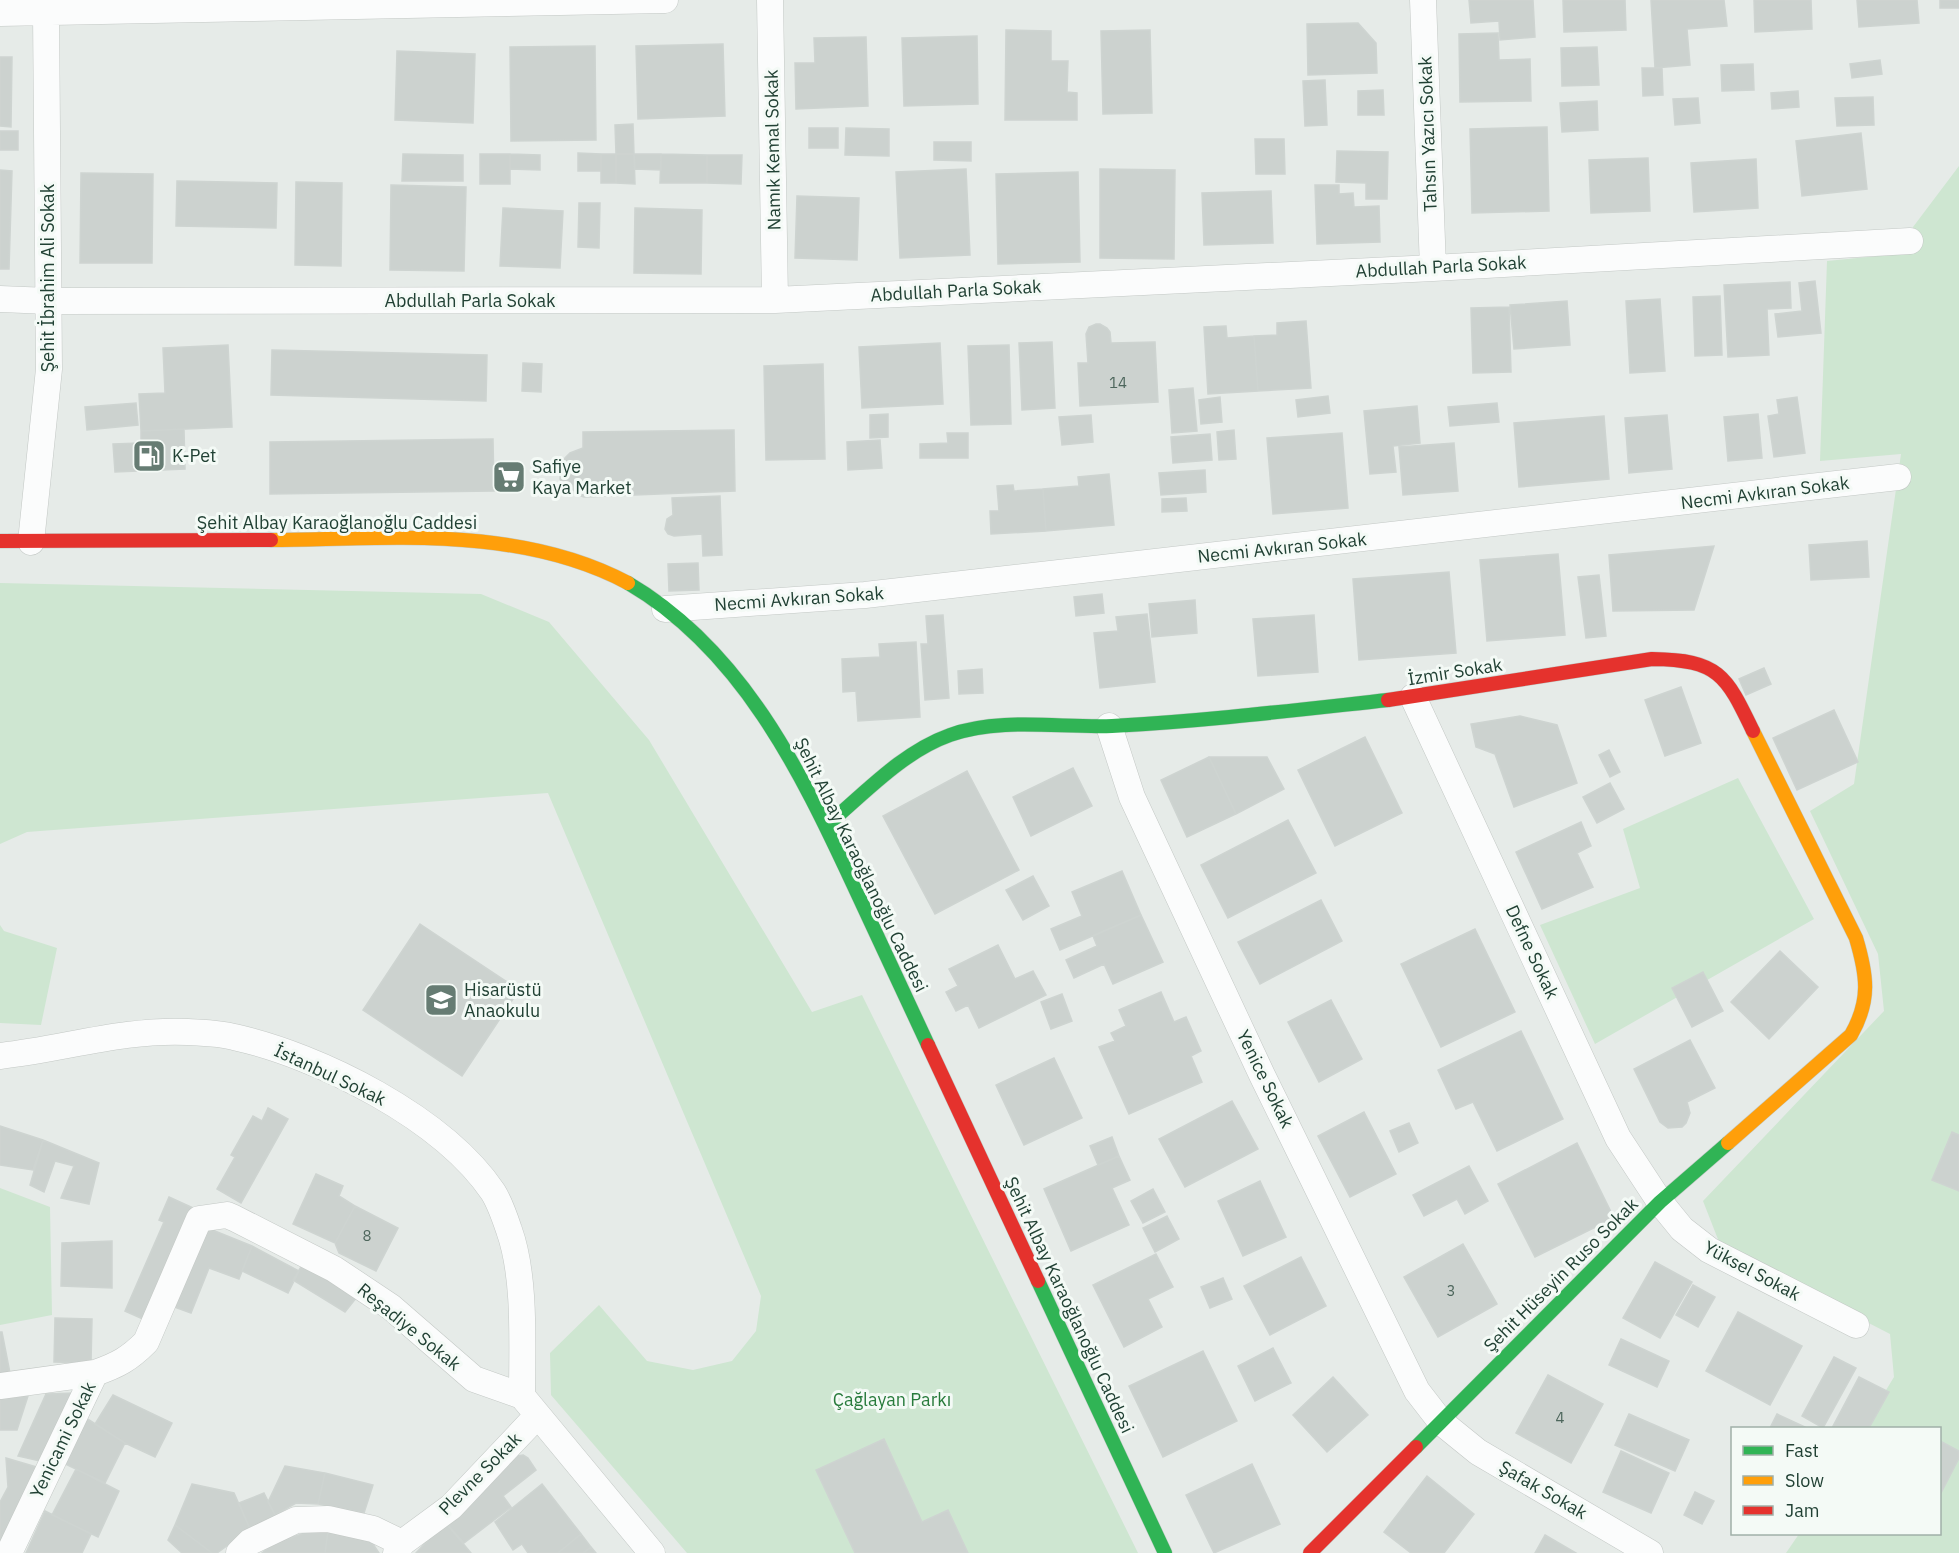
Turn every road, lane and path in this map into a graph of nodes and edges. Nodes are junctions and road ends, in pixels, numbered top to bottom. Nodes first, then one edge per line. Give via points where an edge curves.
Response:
1 (665, 0) edge
2 (770, 0) edge
3 (1423, 0) edge
4 (381, 3) edge
5 (0, 13) edge
6 (46, 13) junction
7 (1910, 241) dead end
8 (1433, 268) junction
9 (0, 299) edge
10 (775, 300) junction
11 (49, 301) junction
12 (1898, 477) dead end
13 (0, 541) edge
14 (31, 542) junction
15 (665, 609) junction
16 (1413, 697) junction
17 (1109, 726) junction
18 (826, 826) junction
19 (1851, 1035) joint
20 (0, 1056) edge
21 (1660, 1202) junction
22 (199, 1219) joint
23 (1856, 1325) dead end
24 (95, 1373) junction
25 (0, 1386) edge
26 (529, 1406) junction
27 (1441, 1422) junction
28 (399, 1548) edge
29 (9, 1553) edge
30 (239, 1553) edge
31 (652, 1553) edge
32 (1165, 1553) edge
33 (1310, 1553) edge
34 (1650, 1553) edge

1 - 4 street
2 - 10 street, Namık Kemal Sokak
3 - 8 street, Tahsın Yazıcı Sokak
4 - 6 street
5 - 6 street
6 - 11 street, Şehit İbrahim Ali Sokak
7 - 8 street, Abdullah Parla Sokak
8 - 10 street, Abdullah Parla Sokak
9 - 11 street, Abdullah Parla Sokak
10 - 11 street, Abdullah Parla Sokak
11 - 14 street, Şehit İbrahim Ali Sokak via 50,369
12 - 15 street, Necmi Avkıran Sokak via 865,595
13 - 14 street, Şehit Albay Karaoğlanoğlu Caddesi
14 - 15 street, Şehit Albay Karaoğlanoğlu Caddesi via 445,538 496,542 533,548 581,563 629,584
15 - 18 street, Şehit Albay Karaoğlanoğlu Caddesi via 695,634 759,709
16 - 17 street, İzmir Sokak via 1213,720
16 - 19 street, İzmir Sokak via 1652,659 1690,663 1726,681 1856,938 1867,990 1860,1022
16 - 21 street, Defne Sokak via 1618,1138
17 - 18 street, İzmir Sokak via 1006,726 949,735 904,758
17 - 27 street, Yenice Sokak via 1132,797 1262,1075 1417,1391
18 - 32 street, Şehit Albay Karaoğlanoğlu Caddesi
19 - 21 street, Şehit Hüseyin Ruso Sokak
20 - 26 street, İstanbul Sokak via 114,1035 188,1032 231,1036 275,1047 320,1066 369,1089 414,1117 465,1158 494,1194 510,1232 519,1274
21 - 23 street, Yüksel Sokak via 1682,1229 1709,1250
21 - 27 street, Şehit Hüseyin Ruso Sokak
22 - 24 street, Yenicami Sokak via 146,1342 118,1365
22 - 26 street, Reşadiye Sokak via 227,1215 334,1269 391,1307 474,1379
24 - 25 street
24 - 29 street, Yenicami Sokak
26 - 28 street, Plevne Sokak via 451,1508
26 - 31 street
27 - 33 street, Şehit Hüseyin Ruso Sokak
27 - 34 street, Şafak Sokak via 1478,1452
28 - 30 street via 373,1529 328,1519 296,1520 250,1542

